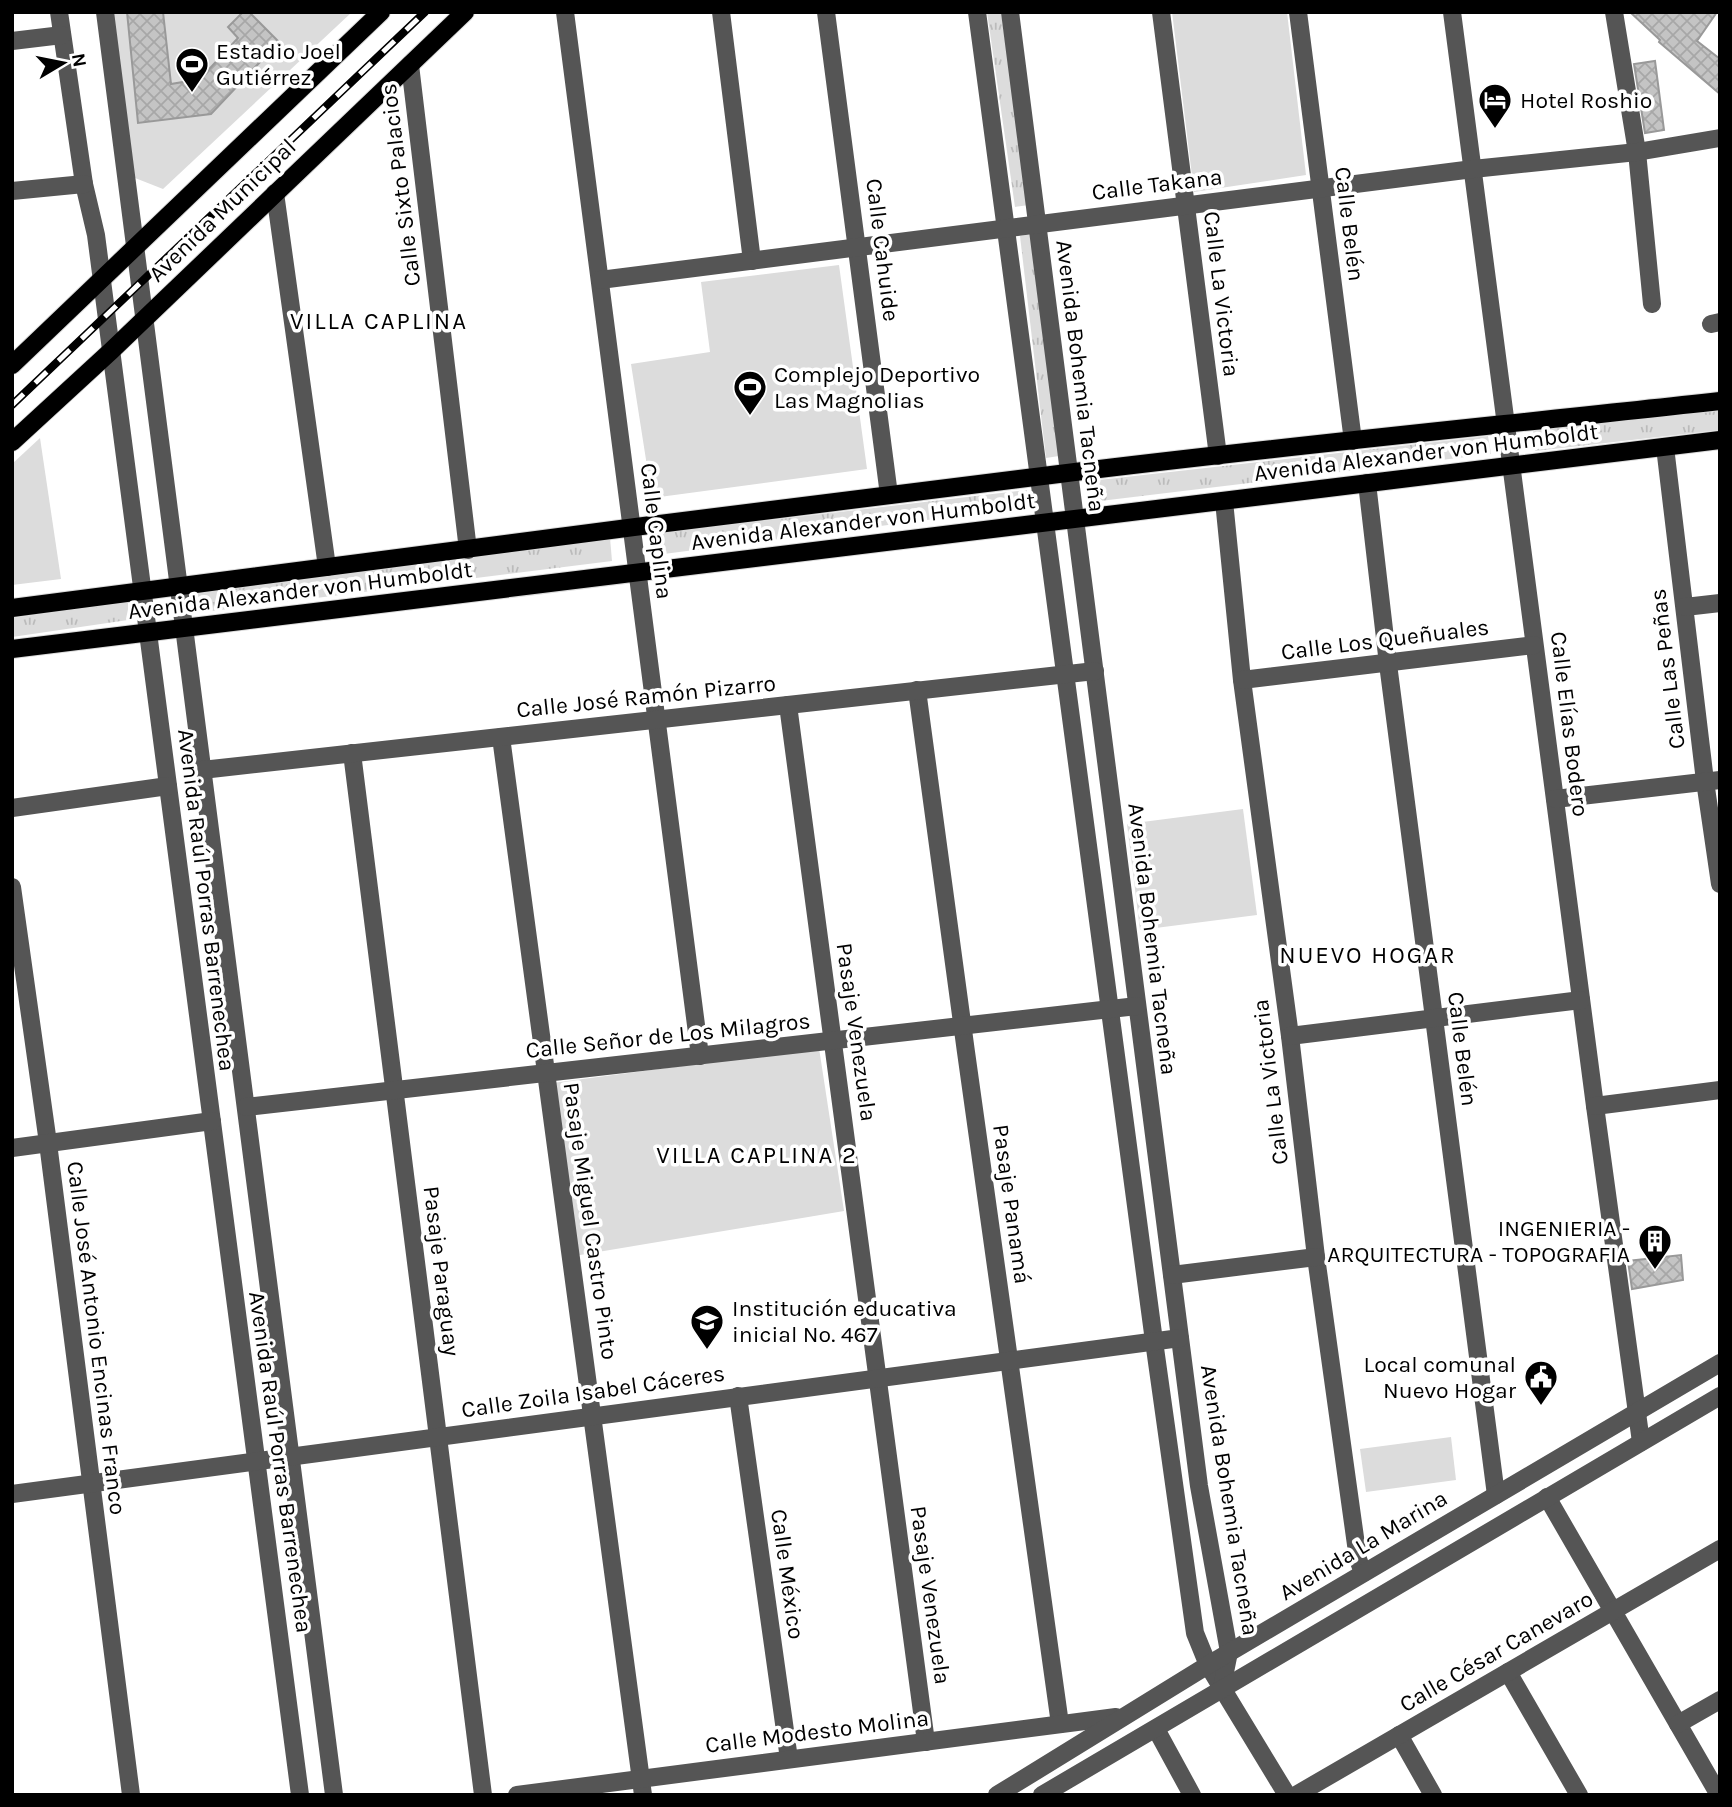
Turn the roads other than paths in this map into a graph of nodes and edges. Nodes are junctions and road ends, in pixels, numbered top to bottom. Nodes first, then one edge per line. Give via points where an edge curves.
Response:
1 (59, 12) edge
2 (105, 12) edge
3 (381, 12) edge
4 (465, 12) edge
5 (565, 12) edge
6 (721, 12) edge
7 (826, 12) edge
8 (977, 12) edge
9 (1010, 12) edge
10 (1161, 12) edge
11 (1298, 12) edge
12 (1452, 12) edge
13 (1614, 12) edge
14 (62, 35) junction
15 (12, 41) edge
16 (410, 65) junction
17 (1720, 138) edge
18 (1637, 152) junction
19 (1472, 169) junction
20 (84, 184) junction
21 (1320, 188) junction
22 (12, 191) edge
23 (275, 193) junction
24 (1185, 205) junction
25 (1037, 224) junction
26 (1005, 228) junction
27 (135, 247) junction
28 (858, 247) junction
29 (752, 261) junction
30 (100, 280) junction
31 (600, 280) junction
32 (1652, 304) dead end
33 (144, 319) junction
34 (111, 351) junction
35 (12, 365) edge
36 (1720, 401) edge
37 (1506, 424) junction
38 (1720, 440) edge
39 (1353, 441) junction
40 (12, 442) edge
41 (1665, 447) junction
42 (1218, 456) junction
43 (1511, 466) junction
44 (1069, 472) junction
45 (1039, 477) junction
46 (1367, 484) junction
47 (890, 495) junction
48 (1224, 501) junction
49 (1075, 519) junction
50 (1045, 523) junction
51 (631, 526) junction
52 (468, 550) junction
53 (327, 566) junction
54 (637, 573) junction
55 (179, 585) junction
56 (142, 590) junction
57 (1720, 603) edge
58 (1685, 607) junction
59 (12, 608) edge
60 (184, 629) junction
61 (148, 633) junction
62 (1535, 645) junction
63 (12, 649) edge
64 (1388, 664) junction
65 (1094, 671) junction
66 (1065, 674) junction
67 (1242, 680) junction
68 (917, 690) junction
69 (788, 705) junction
70 (656, 719) junction
71 (501, 737) junction
72 (352, 753) junction
73 (202, 769) junction
74 (1712, 780) edge
75 (168, 786) junction
76 (1555, 799) junction
77 (12, 808) edge
78 (1720, 884) edge
79 (12, 887) edge
80 (1581, 1000) junction
81 (1137, 1006) junction
82 (1110, 1010) junction
83 (1434, 1019) junction
84 (961, 1026) junction
85 (1290, 1036) junction
86 (833, 1041) junction
87 (699, 1056) junction
88 (546, 1073) junction
89 (394, 1090) junction
90 (1720, 1090) edge
91 (1595, 1106) junction
92 (246, 1107) junction
93 (212, 1121) junction
94 (48, 1143) junction
95 (12, 1148) edge
96 (1316, 1257) junction
97 (1172, 1275) junction
98 (1180, 1338) junction
99 (1154, 1341) junction
100 (1010, 1360) junction
101 (1720, 1363) edge
102 (878, 1378) junction
103 (738, 1396) junction
104 (1720, 1396) edge
105 (1636, 1412) junction
106 (592, 1416) junction
107 (438, 1436) junction
108 (1641, 1442) junction
109 (291, 1456) junction
110 (257, 1461) junction
111 (90, 1483) junction
112 (12, 1494) edge
113 (1496, 1495) junction
114 (1548, 1497) junction
115 (1720, 1549) edge
116 (1363, 1573) junction
117 (1613, 1611) junction
118 (1230, 1653) junction
119 (1208, 1665) junction
120 (1508, 1672) junction
121 (1222, 1687) junction
122 (1720, 1700) edge
123 (1123, 1716) junction
124 (1060, 1724) junction
125 (1678, 1724) junction
126 (1156, 1729) junction
127 (1399, 1735) junction
128 (926, 1742) junction
129 (789, 1759) junction
130 (642, 1787) edge
131 (131, 1795) edge
132 (300, 1795) edge
133 (334, 1795) edge
134 (483, 1795) edge
135 (517, 1795) edge
136 (997, 1795) edge
137 (1042, 1795) edge
138 (1192, 1795) edge
139 (1287, 1795) edge
140 (1296, 1795) edge
141 (1433, 1795) edge
142 (1579, 1795) edge
143 (1719, 1795) edge

1 - 14 street, Avenida Raúl Porras Barrenechea
2 - 27 street, Avenida Raúl Porras Barrenechea
3 - 27 main road, Avenida Municipal
4 - 16 main road, Avenida Municipal
5 - 31 street, Calle Caplina
6 - 29 street
7 - 28 street, Calle Cahuide
8 - 26 street
9 - 25 street, Avenida Bohemia Tacneña
10 - 24 street, Calle La Victoria
11 - 21 street, Calle Belén
12 - 19 street, Calle Elías Bodero
13 - 18 street
14 - 15 street
14 - 20 street, Avenida Raúl Porras Barrenechea
16 - 23 main road, Avenida Municipal
16 - 52 street, Calle Sixto Palacios
17 - 18 street, Calle Takana
18 - 19 street, Calle Takana
18 - 32 street
19 - 21 street, Calle Takana
19 - 37 street, Calle Elías Bodero
20 - 22 street
20 - 30 street, Avenida Raúl Porras Barrenechea
21 - 24 street, Calle Takana
21 - 39 street, Calle Belén
23 - 33 main road, Avenida Municipal
23 - 53 street
24 - 25 street, Calle Takana
24 - 42 street, Calle La Victoria
25 - 26 street, Calle Takana
25 - 44 street, Avenida Bohemia Tacneña
26 - 28 street, Calle Takana
26 - 45 street
27 - 30 main road, Avenida Municipal
27 - 33 street, Avenida Raúl Porras Barrenechea
28 - 29 street, Calle Takana
28 - 47 street, Calle Cahuide
29 - 31 street, Calle Takana
30 - 34 street, Avenida Raúl Porras Barrenechea
30 - 35 main road, Avenida Municipal
31 - 51 street, Calle Caplina
33 - 34 main road, Avenida Municipal
33 - 55 street, Avenida Raúl Porras Barrenechea
34 - 40 main road, Avenida Municipal
34 - 56 street, Avenida Raúl Porras Barrenechea
36 - 37 main road, Avenida Alexander von Humboldt
37 - 39 main road, Avenida Alexander von Humboldt
37 - 43 street, Calle Elías Bodero
38 - 41 main road, Avenida Alexander von Humboldt
39 - 42 main road, Avenida Alexander von Humboldt
41 - 43 main road, Avenida Alexander von Humboldt
41 - 58 street, Calle Las Peñas
42 - 44 main road, Avenida Alexander von Humboldt
43 - 46 main road, Avenida Alexander von Humboldt
43 - 62 street, Calle Elías Bodero
44 - 45 main road, Avenida Alexander von Humboldt
44 - 49 street, Avenida Bohemia Tacneña
45 - 47 main road, Avenida Alexander von Humboldt
45 - 50 street
46 - 48 main road, Avenida Alexander von Humboldt
46 - 64 street, Calle Belén
47 - 51 main road, Avenida Alexander von Humboldt
48 - 49 main road, Avenida Alexander von Humboldt
48 - 67 street, Calle La Victoria
49 - 50 main road, Avenida Alexander von Humboldt
49 - 65 street, Avenida Bohemia Tacneña
50 - 54 main road, Avenida Alexander von Humboldt
50 - 66 street
51 - 52 main road, Avenida Alexander von Humboldt
51 - 54 street, Calle Caplina
52 - 53 main road, Avenida Alexander von Humboldt
53 - 55 main road, Avenida Alexander von Humboldt
54 - 60 main road, Avenida Alexander von Humboldt
54 - 70 street, Calle Caplina
55 - 56 main road, Avenida Alexander von Humboldt
55 - 60 street, Avenida Raúl Porras Barrenechea
56 - 59 main road, Avenida Alexander von Humboldt
56 - 61 street, Avenida Raúl Porras Barrenechea
57 - 58 street
58 - 74 street, Calle Las Peñas
60 - 61 main road, Avenida Alexander von Humboldt
60 - 73 street, Avenida Raúl Porras Barrenechea
61 - 63 main road, Avenida Alexander von Humboldt
61 - 75 street, Avenida Raúl Porras Barrenechea
62 - 64 street, Calle Los Queñuales
62 - 76 street, Calle Elías Bodero
64 - 67 street, Calle Los Queñuales
64 - 83 street, Calle Belén
65 - 66 street, Calle José Ramón Pizarro
65 - 81 street, Avenida Bohemia Tacneña
66 - 68 street, Calle José Ramón Pizarro
66 - 82 street
67 - 85 street, Calle La Victoria
68 - 69 street, Calle José Ramón Pizarro
68 - 84 street, Pasaje Panamá
69 - 70 street, Calle José Ramón Pizarro
69 - 86 street, Pasaje Venezuela
70 - 71 street, Calle José Ramón Pizarro
70 - 87 street, Calle Caplina
71 - 72 street, Calle José Ramón Pizarro
71 - 88 street, Pasaje Miguel Castro Pinto
72 - 73 street, Calle José Ramón Pizarro
72 - 89 street, Pasaje Paraguay
73 - 92 street, Avenida Raúl Porras Barrenechea
74 - 76 street
74 - 78 street, Calle Las Peñas
75 - 77 street
75 - 93 street, Avenida Raúl Porras Barrenechea
76 - 80 street, Calle Elías Bodero
79 - 94 street, Calle José Antonio Encinas Franco
80 - 83 street
80 - 91 street, Calle Elías Bodero
81 - 82 street, Calle Señor de Los Milagros
81 - 97 street, Avenida Bohemia Tacneña
82 - 84 street, Calle Señor de Los Milagros
82 - 99 street
83 - 85 street
83 - 113 street, Calle Belén
84 - 86 street, Calle Señor de Los Milagros
84 - 100 street, Pasaje Panamá
85 - 96 street, Calle La Victoria
86 - 87 street, Calle Señor de Los Milagros
86 - 102 street, Pasaje Venezuela
87 - 88 street, Calle Señor de Los Milagros
88 - 89 street, Calle Señor de Los Milagros
88 - 106 street, Pasaje Miguel Castro Pinto
89 - 92 street, Calle Señor de Los Milagros
89 - 107 street, Pasaje Paraguay
90 - 91 street
91 - 105 street, Calle Elías Bodero
92 - 109 street, Avenida Raúl Porras Barrenechea
93 - 94 street
93 - 110 street, Avenida Raúl Porras Barrenechea
94 - 95 street
94 - 111 street, Calle José Antonio Encinas Franco
96 - 97 street
96 - 116 street, Calle La Victoria
97 - 98 street, Avenida Bohemia Tacneña
98 - 99 street, Calle Zoila Isabel Cáceres
98 - 118 street, Avenida Bohemia Tacneña via 1199,1486
99 - 100 street, Calle Zoila Isabel Cáceres
99 - 119 street via 1195,1633
100 - 102 street, Calle Zoila Isabel Cáceres
100 - 124 street, Pasaje Panamá
101 - 105 street, Avenida La Marina
102 - 103 street, Calle Zoila Isabel Cáceres
102 - 128 street, Pasaje Venezuela
103 - 106 street, Calle Zoila Isabel Cáceres
103 - 129 street, Calle México
104 - 108 street
105 - 108 street, Calle Elías Bodero
105 - 113 street, Avenida La Marina
106 - 107 street, Calle Zoila Isabel Cáceres
106 - 130 street, Pasaje Miguel Castro Pinto
107 - 109 street, Calle Zoila Isabel Cáceres
107 - 134 street, Pasaje Paraguay
108 - 114 street
109 - 110 street, Calle Zoila Isabel Cáceres
109 - 133 street, Avenida Raúl Porras Barrenechea
110 - 111 street, Calle Zoila Isabel Cáceres
110 - 132 street, Avenida Raúl Porras Barrenechea
111 - 112 street, Calle Zoila Isabel Cáceres
111 - 131 street, Calle José Antonio Encinas Franco
113 - 116 street, Avenida La Marina
114 - 117 street
114 - 121 street
115 - 117 street, Calle César Canevaro
116 - 118 street, Avenida La Marina
117 - 120 street, Calle César Canevaro
117 - 125 street
118 - 119 street, Avenida La Marina
118 - 121 street, Avenida Bohemia Tacneña
119 - 121 street
119 - 123 street, Avenida La Marina
120 - 127 street, Calle César Canevaro
120 - 142 street
121 - 126 street
121 - 139 street
122 - 125 street
123 - 124 street, Calle Modesto Molina
123 - 136 street, Avenida La Marina
124 - 128 street, Calle Modesto Molina
125 - 143 street
126 - 137 street
126 - 138 street
127 - 140 street, Calle César Canevaro
127 - 141 street
128 - 129 street, Calle Modesto Molina
129 - 130 street, Calle Modesto Molina
130 - 135 street, Calle Modesto Molina

